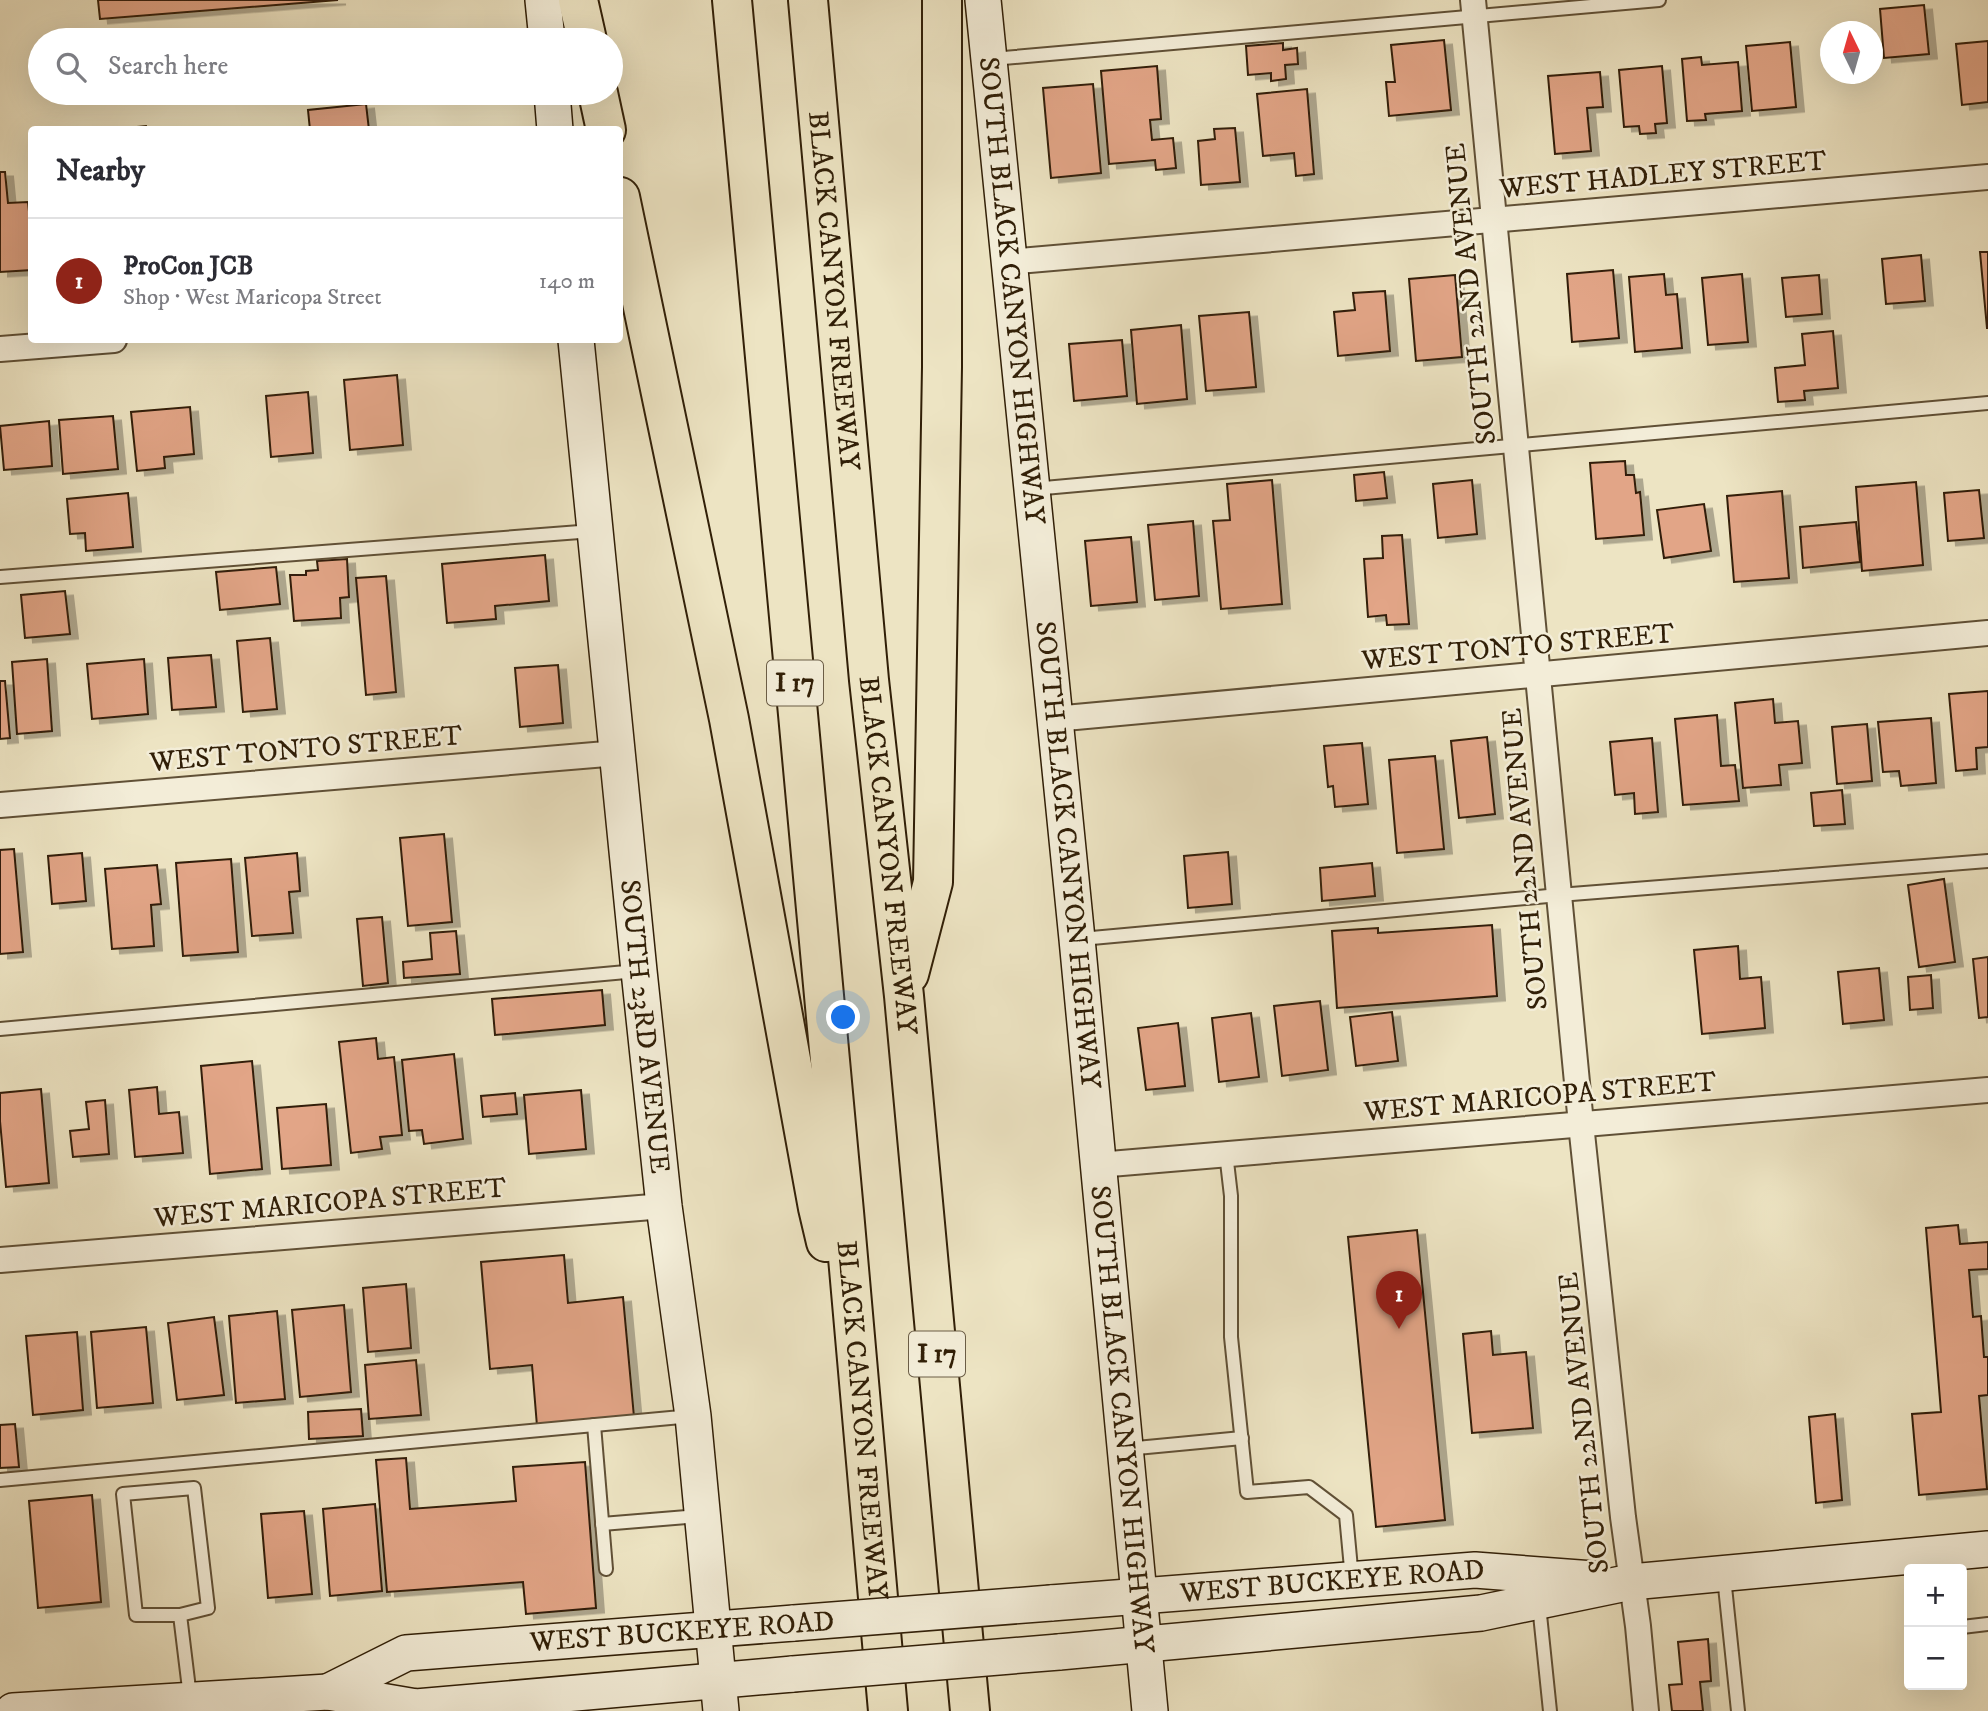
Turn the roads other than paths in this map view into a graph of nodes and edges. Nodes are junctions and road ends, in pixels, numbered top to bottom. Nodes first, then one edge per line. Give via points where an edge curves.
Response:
1 (543, 0) edge
2 (578, 0) edge
3 (732, 0) edge
4 (808, 0) edge
5 (942, 0) edge
6 (984, 0) edge
7 (1659, 0) edge
8 (1474, 8) edge
9 (546, 28) edge
10 (584, 28) edge
11 (988, 59) junction
12 (553, 105) edge
13 (601, 105) edge
14 (555, 126) edge
15 (605, 126) edge
16 (1988, 177) edge
17 (623, 211) edge
18 (1494, 220) junction
19 (1008, 262) junction
20 (76, 343) edge
21 (576, 343) edge
22 (0, 349) edge
23 (1988, 403) edge
24 (1516, 445) junction
25 (1031, 489) junction
26 (596, 531) junction
27 (0, 577) edge
28 (1988, 633) edge
29 (1538, 675) junction
30 (1054, 719) junction
31 (618, 753) junction
32 (0, 805) edge
33 (1988, 861) edge
34 (1559, 895) junction
35 (1077, 939) junction
36 (639, 971) junction
37 (904, 996) junction
38 (0, 1030) edge
39 (1988, 1090) edge
40 (1581, 1124) junction
41 (1226, 1153) junction
42 (1098, 1165) junction
43 (664, 1206) junction
44 (0, 1260) edge
45 (858, 1367) junction
46 (693, 1416) junction
47 (594, 1425) junction
48 (1242, 1438) junction
49 (1125, 1449) junction
50 (0, 1480) edge
51 (703, 1516) junction
52 (602, 1524) junction
53 (1988, 1549) edge
54 (1924, 1562) edge
55 (606, 1569) dead end
56 (1724, 1573) junction
57 (1352, 1579) junction
58 (1631, 1582) junction
59 (1139, 1596) junction
60 (1539, 1601) junction
61 (180, 1615) junction
62 (1988, 1624) edge
63 (1967, 1626) edge
64 (714, 1630) junction
65 (1143, 1645) junction
66 (328, 1692) junction
67 (720, 1696) edge
68 (190, 1701) junction
69 (541, 1704) edge
70 (13, 1711) edge
71 (888, 1711) edge
72 (970, 1711) edge
73 (1150, 1711) edge
74 (1550, 1711) edge
75 (1646, 1711) edge
76 (1738, 1711) edge

1 - 9 main road
2 - 10 highway
3 - 45 highway, BLACK CANYON FREEWAY / I 17
4 - 37 highway, BLACK CANYON FREEWAY / I 17 via 869,680
5 - 37 highway via 942,367 933,882
6 - 11 main road, SOUTH BLACK CANYON HIGHWAY
7 - 8 lane
8 - 11 lane
8 - 18 street, SOUTH 22ND AVENUE
11 - 19 main road, SOUTH BLACK CANYON HIGHWAY
12 - 14 main road
13 - 15 highway
16 - 18 street, WEST HADLEY STREET
17 - 45 highway via 729,719 818,1208
18 - 19 street, WEST HADLEY STREET
18 - 24 street, SOUTH 22ND AVENUE
19 - 25 main road, SOUTH BLACK CANYON HIGHWAY
20 - 22 street
21 - 26 main road, SOUTH 23RD AVENUE
23 - 24 lane
24 - 25 lane
24 - 29 street, SOUTH 22ND AVENUE
25 - 30 main road, SOUTH BLACK CANYON HIGHWAY
26 - 27 lane
26 - 31 main road, SOUTH 23RD AVENUE
28 - 29 street, WEST TONTO STREET
29 - 30 street, WEST TONTO STREET
29 - 34 street, SOUTH 22ND AVENUE
30 - 35 main road, SOUTH BLACK CANYON HIGHWAY
31 - 32 street, WEST TONTO STREET
31 - 36 main road, SOUTH 23RD AVENUE
33 - 34 lane
34 - 35 lane
34 - 40 street, SOUTH 22ND AVENUE
35 - 42 main road, SOUTH BLACK CANYON HIGHWAY
36 - 38 lane
36 - 43 main road, SOUTH 23RD AVENUE
37 - 72 highway, BLACK CANYON FREEWAY / I 17
39 - 40 street, WEST MARICOPA STREET
40 - 41 street, WEST MARICOPA STREET
40 - 58 street, SOUTH 22ND AVENUE
41 - 42 street, WEST MARICOPA STREET
41 - 48 lane via 1231,1196 1231,1337
42 - 49 main road, SOUTH BLACK CANYON HIGHWAY
43 - 44 street, WEST MARICOPA STREET
43 - 46 main road, SOUTH 23RD AVENUE
45 - 71 highway, BLACK CANYON FREEWAY / I 17
46 - 47 lane
46 - 51 main road, SOUTH 23RD AVENUE
47 - 50 lane
47 - 52 lane
48 - 49 lane
48 - 57 lane via 1247,1492 1309,1487 1346,1515
49 - 59 main road, SOUTH BLACK CANYON HIGHWAY
51 - 52 lane
51 - 64 main road, SOUTH 23RD AVENUE
52 - 55 lane
53 - 54 main road, WEST BUCKEYE ROAD
54 - 56 main road, WEST BUCKEYE ROAD
56 - 58 main road, WEST BUCKEYE ROAD
56 - 76 lane
57 - 58 main road, WEST BUCKEYE ROAD via 1475,1570
57 - 59 main road, WEST BUCKEYE ROAD
58 - 60 main road, WEST BUCKEYE ROAD
58 - 75 street, SOUTH 22ND AVENUE
59 - 64 main road, WEST BUCKEYE ROAD, bridge
59 - 65 main road, SOUTH BLACK CANYON HIGHWAY
60 - 65 main road, WEST BUCKEYE ROAD via 1481,1613
60 - 74 lane
61 - 61 lane via 208,1608 194,1488 123,1494 136,1615
61 - 68 lane
62 - 63 lane
64 - 66 main road, WEST BUCKEYE ROAD via 406,1653
64 - 67 main road, SOUTH 23RD AVENUE
65 - 67 main road, WEST BUCKEYE ROAD, bridge via 793,1674
65 - 73 main road, SOUTH BLACK CANYON HIGHWAY
66 - 68 main road, WEST BUCKEYE ROAD
66 - 69 main road, WEST BUCKEYE ROAD via 416,1707
67 - 69 main road, WEST BUCKEYE ROAD
68 - 70 main road, WEST BUCKEYE ROAD

